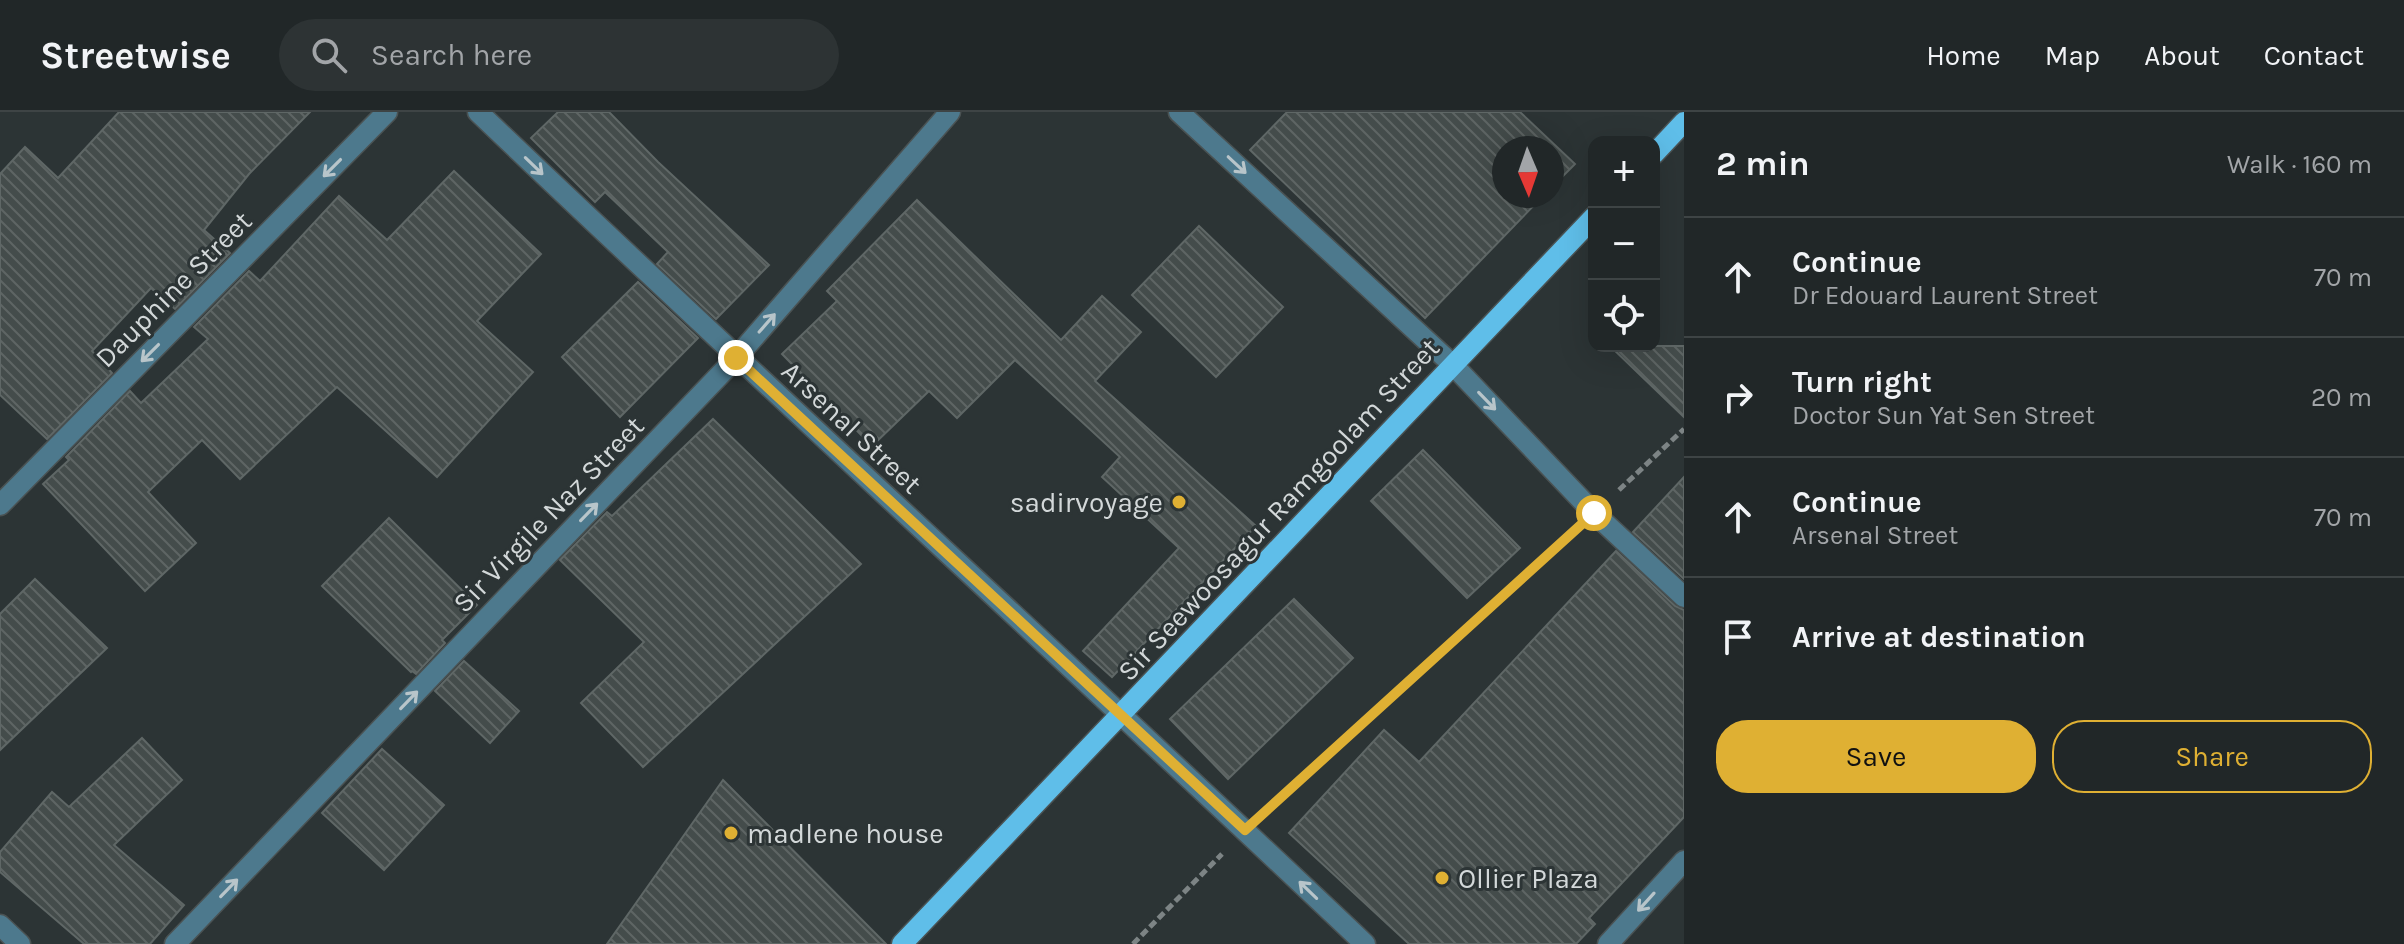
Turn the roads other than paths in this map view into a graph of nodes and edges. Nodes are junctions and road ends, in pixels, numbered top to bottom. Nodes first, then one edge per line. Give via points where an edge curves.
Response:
1 (387, 112) edge
2 (478, 112) edge
3 (950, 112) edge
4 (1179, 112) edge
5 (1684, 122) edge
6 (1660, 148) edge
7 (1588, 223) edge
8 (736, 358) junction
9 (1453, 365) junction
10 (0, 505) edge
11 (1684, 597) edge
12 (1122, 714) junction
13 (1684, 861) edge
14 (0, 925) edge
15 (20, 944) edge
16 (175, 944) edge
17 (902, 944) edge
18 (1365, 944) edge
19 (1608, 944) edge

1 -> 10 street, Dauphine Street
2 -> 8 street, Arsenal Street
8 -> 3 street, Sir Virgile Naz Street
4 -> 9 street
5 - 6 main road
7 - 9 main road, Sir Seewoosagur Ramgoolam Street
8 - 12 street, Arsenal Street
16 -> 8 street, Sir Virgile Naz Street
9 -> 11 street via 1594,513
9 - 12 main road, Sir Seewoosagur Ramgoolam Street
12 - 17 main road, Sir Seewoosagur Ramgoolam Street
18 -> 12 street, Arsenal Street
13 -> 19 street
14 - 15 street

